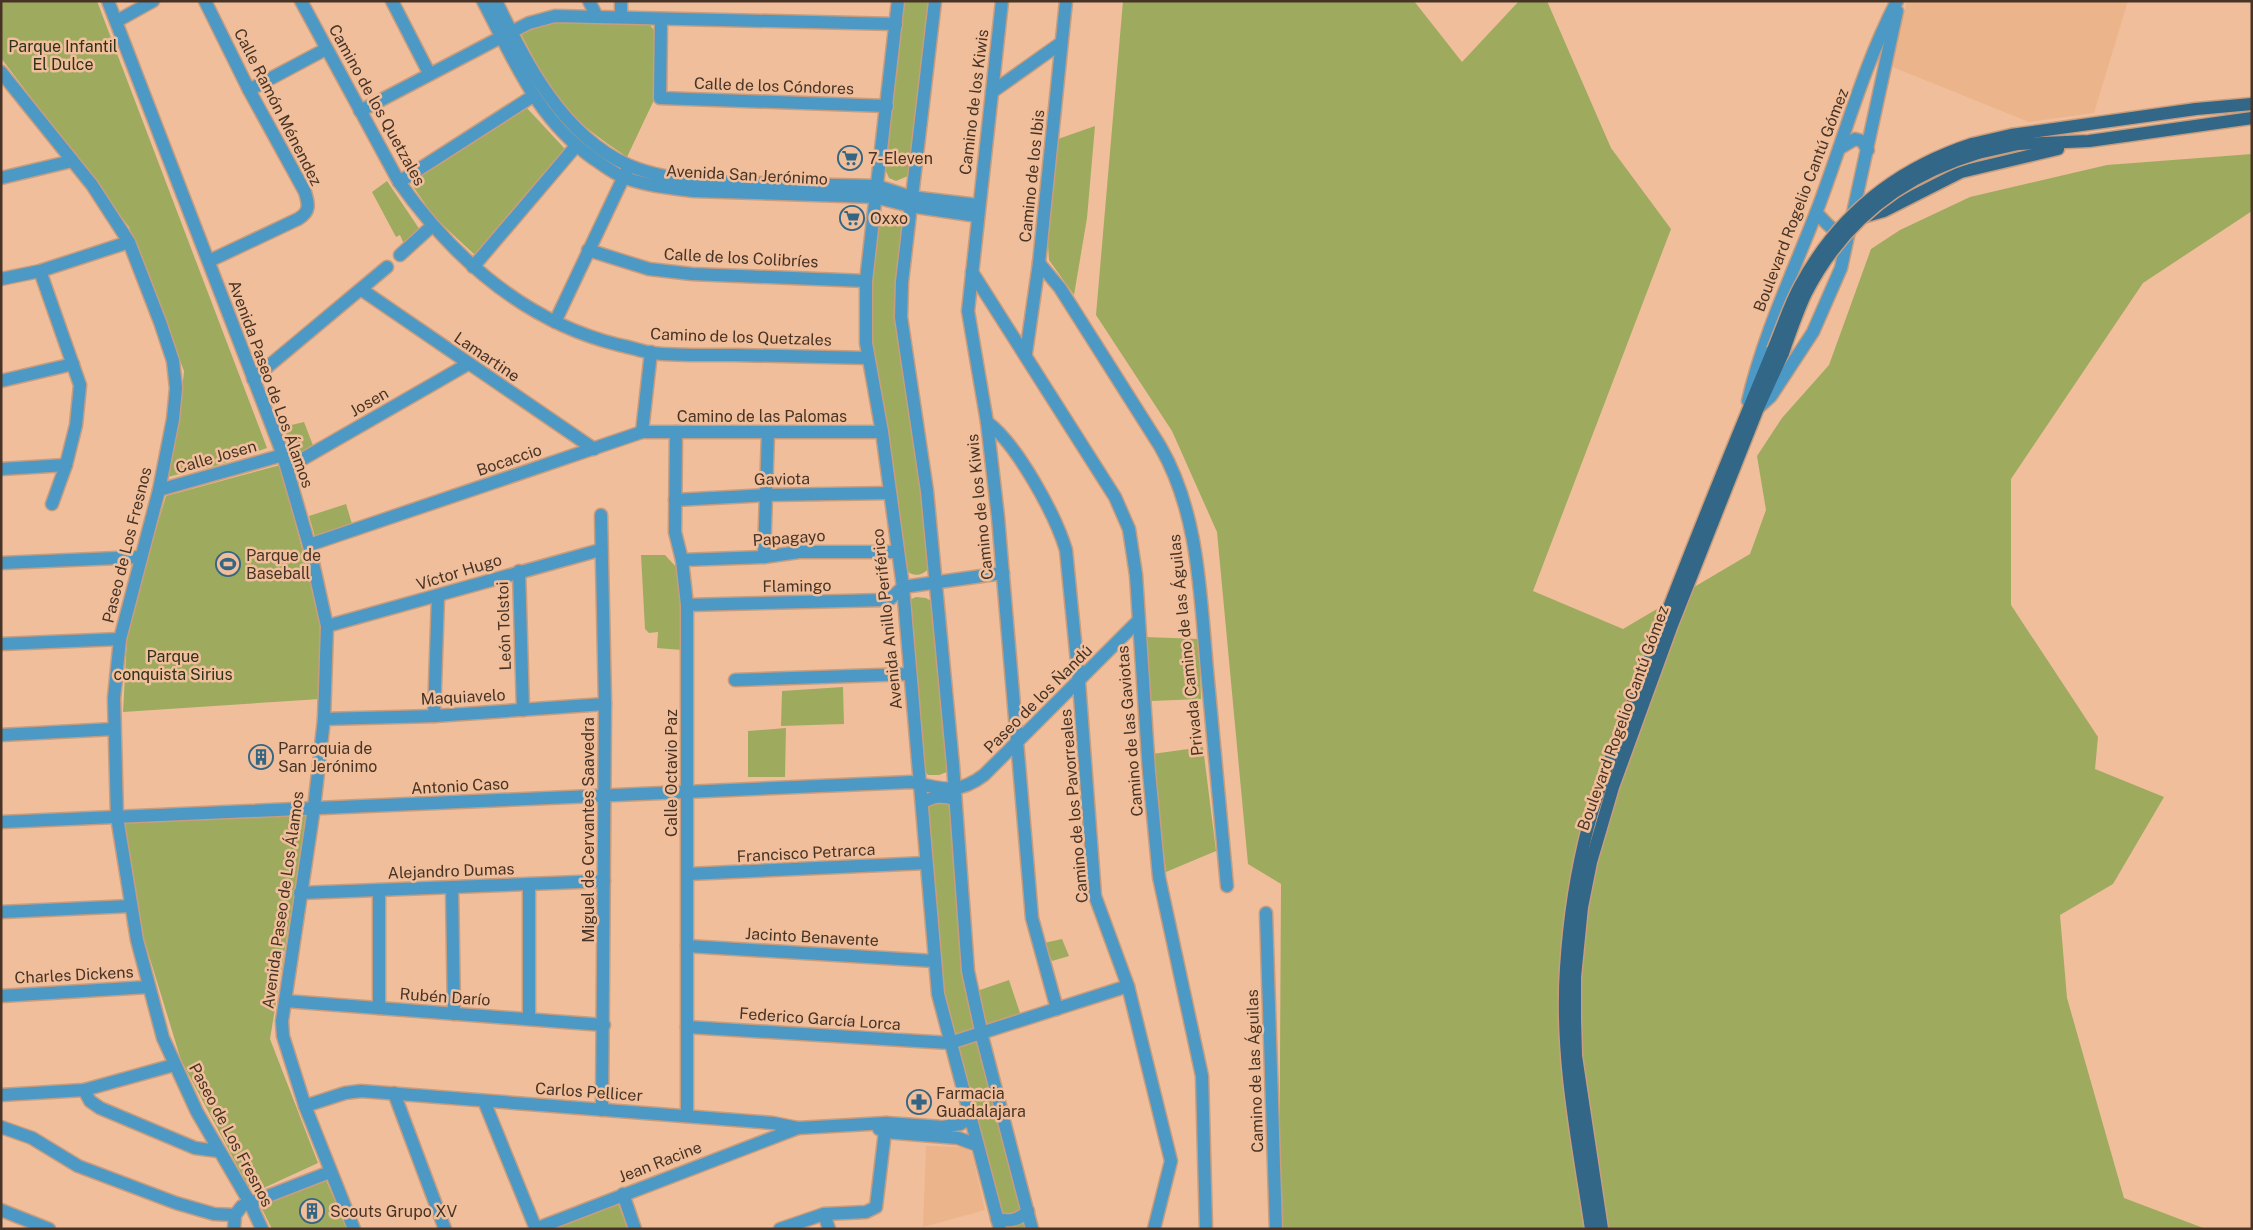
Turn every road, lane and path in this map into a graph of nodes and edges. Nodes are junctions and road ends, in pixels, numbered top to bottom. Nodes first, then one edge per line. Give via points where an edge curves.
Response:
1 (108, 1) edge
2 (153, 1) edge
3 (205, 1) edge
4 (301, 1) edge
5 (392, 1) edge
6 (483, 1) edge
7 (496, 1) edge
8 (589, 1) edge
9 (621, 1) edge
10 (898, 1) edge
11 (935, 1) edge
12 (1002, 1) edge
13 (1066, 1) edge
14 (1898, 1) edge
15 (596, 15) junction
16 (621, 17) junction
17 (661, 20) junction
18 (116, 21) junction
19 (896, 24) junction
20 (506, 34) junction
21 (1061, 43) junction
22 (326, 49) junction
23 (430, 73) junction
24 (2, 76) edge
25 (249, 90) junction
26 (992, 92) junction
27 (533, 96) junction
28 (2252, 96) edge
29 (2252, 104) edge
30 (886, 106) junction
31 (2196, 109) junction
32 (360, 111) junction
33 (2252, 118) edge
34 (2252, 127) edge
35 (2183, 129) junction
36 (2089, 142) junction
37 (576, 146) junction
38 (1840, 148) junction
39 (1975, 148) junction
40 (1868, 150) junction
41 (72, 161) junction
42 (630, 165) junction
43 (624, 177) junction
44 (1, 178) edge
45 (398, 182) junction
46 (914, 182) junction
47 (876, 193) junction
48 (910, 205) junction
49 (978, 211) junction
50 (1816, 213) junction
51 (1850, 223) junction
52 (432, 226) junction
53 (129, 242) junction
54 (588, 250) junction
55 (400, 255) dead end
56 (209, 261) junction
57 (1039, 263) junction
58 (388, 267) dead end
59 (473, 267) junction
60 (40, 270) junction
61 (972, 272) junction
62 (1, 279) edge
63 (866, 281) junction
64 (362, 290) junction
65 (555, 322) junction
66 (1778, 351) junction
67 (651, 352) junction
68 (1026, 353) junction
69 (868, 358) junction
70 (72, 364) junction
71 (468, 364) junction
72 (254, 379) junction
73 (1, 381) edge
74 (1758, 408) junction
75 (1746, 414) junction
76 (987, 422) junction
77 (642, 432) junction
78 (676, 432) junction
79 (768, 432) junction
80 (882, 432) junction
81 (594, 448) junction
82 (283, 455) junction
83 (66, 465) junction
84 (287, 468) junction
85 (1, 469) edge
86 (159, 490) junction
87 (890, 493) junction
88 (767, 495) junction
89 (675, 500) junction
90 (52, 504) dead end
91 (601, 515) dead end
92 (309, 545) junction
93 (600, 550) junction
94 (898, 552) junction
95 (140, 557) junction
96 (764, 557) junction
97 (682, 560) junction
98 (1, 563) edge
99 (519, 571) junction
100 (1003, 573) junction
101 (934, 578) junction
102 (902, 587) junction
103 (438, 596) junction
104 (936, 597) junction
105 (688, 605) junction
106 (1138, 622) junction
107 (327, 626) junction
108 (120, 639) junction
109 (1, 644) edge
110 (910, 674) junction
111 (735, 680) dead end
112 (1079, 682) junction
113 (605, 704) junction
114 (523, 710) junction
115 (434, 716) junction
116 (324, 719) junction
117 (114, 729) junction
118 (1, 735) edge
119 (1018, 742) junction
120 (954, 773) junction
121 (919, 780) junction
122 (687, 792) junction
123 (954, 794) junction
124 (602, 796) junction
125 (922, 804) junction
126 (314, 808) junction
127 (118, 817) junction
128 (1, 822) edge
129 (926, 864) junction
130 (688, 874) junction
131 (604, 881) junction
132 (529, 884) junction
133 (1227, 886) dead end
134 (452, 887) junction
135 (379, 890) junction
136 (300, 893) junction
137 (131, 906) junction
138 (1, 912) edge
139 (1266, 912) dead end
140 (687, 946) junction
141 (934, 961) junction
142 (1128, 986) junction
143 (148, 987) junction
144 (1, 996) edge
145 (285, 1001) junction
146 (379, 1008) junction
147 (1057, 1009) junction
148 (454, 1014) junction
149 (529, 1019) junction
150 (604, 1025) junction
151 (687, 1027) junction
152 (981, 1033) junction
153 (951, 1043) junction
154 (174, 1065) junction
155 (84, 1090) junction
156 (394, 1093) junction
157 (1, 1095) edge
158 (484, 1101) junction
159 (305, 1106) junction
160 (602, 1110) junction
161 (687, 1116) junction
162 (970, 1118) junction
163 (747, 1121) junction
164 (1, 1127) edge
165 (881, 1127) junction
166 (798, 1128) junction
167 (752, 1144) junction
168 (977, 1145) junction
169 (218, 1151) junction
170 (330, 1172) junction
171 (623, 1194) junction
172 (250, 1203) junction
173 (1, 1210) edge
174 (1028, 1210) junction
175 (824, 1214) junction
176 (235, 1215) junction
177 (998, 1224) edge
178 (1032, 1228) edge
179 (49, 1229) edge
180 (234, 1229) edge
181 (262, 1229) edge
182 (354, 1229) edge
183 (445, 1229) edge
184 (536, 1229) edge
185 (635, 1229) edge
186 (780, 1229) edge
187 (829, 1229) edge
188 (1007, 1229) edge
189 (1154, 1229) edge
190 (1206, 1229) edge
191 (1276, 1229) edge
192 (1591, 1229) edge
193 (1602, 1229) edge

1 - 18 street, Avenida Paseo de Los Álamos
2 - 18 street
3 - 25 street, Calle Ramón Ménendez
4 - 22 street, Camino de los Quetzales
5 - 23 street
6 - 20 street, Avenida San Jerónimo
7 - 20 street, Avenida San Jerónimo
8 - 15 street
9 - 16 street
10 - 19 street, Avenida Anillo Periférico
11 - 46 street
12 - 26 street, Camino de los Kiwis
13 - 21 street, Camino de los Ibis
14 - 38 street, Boulevard Rogelio Cantú Gómez via 1876,45
14 - 40 street, Boulevard Rogelio Cantú Gómez
15 - 16 street
15 - 20 street via 554,16
16 - 17 street
17 - 19 street
17 - 30 street, Calle de los Cóndores via 660,98
18 - 56 street, Avenida Paseo de Los Álamos
19 - 30 street, Avenida Anillo Periférico
20 - 23 street
20 - 27 street, Avenida San Jerónimo
20 - 42 street, Avenida San Jerónimo via 565,117 600,147
21 - 26 street
21 - 57 street, Camino de los Ibis
22 - 25 street
22 - 32 street, Camino de los Quetzales
23 - 32 street
24 - 41 street, Paseo de Los Fresnos
25 - 56 street, Calle Ramón Ménendez via 305,192 308,208 298,219
26 - 49 street, Camino de los Kiwis
27 - 37 street, Avenida San Jerónimo
27 - 45 street
28 - 31 main road
29 - 31 main road, Boulevard Rogelio Cantú Gómez
30 - 47 street, Avenida Anillo Periférico
31 - 39 main road, Boulevard Rogelio Cantú Gómez via 2012,135
32 - 45 street, Camino de los Quetzales
33 - 35 main road, Boulevard Rogelio Cantú Gómez
34 - 35 main road
35 - 36 main road, Boulevard Rogelio Cantú Gómez
36 - 39 main road, Boulevard Rogelio Cantú Gómez
36 - 51 main road via 1961,172 1884,211
37 - 43 street, Avenida San Jerónimo
37 - 59 street
38 - 40 street via 1855,139 1862,141
38 - 50 street, Boulevard Rogelio Cantú Gómez
39 - 66 main road, Boulevard Rogelio Cantú Gómez, bridge via 1948,152 1904,173 1846,220 1819,254 1804,280
40 - 51 street, Boulevard Rogelio Cantú Gómez
41 - 44 street
41 - 53 street, Paseo de Los Fresnos via 92,185
42 - 43 street
42 - 47 street, Avenida San Jerónimo via 679,179
43 - 47 street, Avenida San Jerónimo via 694,191
43 - 54 street
45 - 52 street, Camino de los Quetzales
46 - 47 street via 897,184
46 - 48 street
47 - 48 street, Avenida San Jerónimo
47 - 48 street via 894,208
47 - 63 street, Avenida Anillo Periférico
48 - 49 street, Avenida San Jerónimo
48 - 101 street via 901,317 927,491
49 - 61 street, Camino de los Kiwis
50 - 51 street via 1826,226 1834,230 1843,230
50 - 75 street, Boulevard Rogelio Cantú Gómez via 1766,338
51 - 74 street, Boulevard Rogelio Cantú Gómez via 1841,268 1816,325 1771,396
52 - 55 street
52 - 59 street, Camino de los Quetzales
53 - 60 street
53 - 86 street, Paseo de Los Fresnos via 160,322 175,377 173,419
54 - 63 street, Calle de los Colibríes via 649,269 675,272
54 - 65 street
56 - 72 street, Avenida Paseo de Los Álamos
57 - 68 street, Camino de los Ibis
57 - 133 street, Privada Camino de las Águilas via 1060,288 1160,446 1186,508 1197,566
58 - 64 street
59 - 65 street, Camino de los Quetzales via 525,307
60 - 62 street
60 - 70 street
61 - 68 street, Camino de las Gaviotas
61 - 76 street, Camino de los Kiwis via 968,311
63 - 69 street, Avenida Anillo Periférico
64 - 71 street, Lamartine
64 - 72 street
65 - 67 street, Camino de los Quetzales via 585,336
66 - 74 main road, Boulevard Rogelio Cantú Gómez
66 - 75 main road, Boulevard Rogelio Cantú Gómez
67 - 69 street, Camino de los Quetzales
67 - 77 street
68 - 106 street, Camino de las Gaviotas via 1124,516 1136,576
69 - 80 street, Avenida Anillo Periférico
70 - 73 street
70 - 83 street via 80,385 80,398
71 - 81 street, Lamartine
71 - 84 street, Josen
72 - 82 street, Avenida Paseo de Los Álamos
74 - 193 main road, Boulevard Rogelio Cantú Gómez via 1613,787 1582,906 1575,977 1576,1056
75 - 192 main road, Boulevard Rogelio Cantú Gómez via 1608,766 1588,825 1575,887 1566,967 1565,1028 1567,1068
76 - 100 street, Camino de los Kiwis
76 - 112 street, Camino de los Pavorreales via 1015,453 1061,532 1066,550
77 - 78 street, Camino de las Palomas
77 - 81 street, Bocaccio
78 - 79 street, Camino de las Palomas
78 - 89 street, Calle Octavio Paz
79 - 80 street, Camino de las Palomas
79 - 88 street
80 - 87 street, Avenida Anillo Periférico
81 - 92 street, Bocaccio
82 - 84 street, Avenida Paseo de Los Álamos
82 - 86 street, Calle Josen
83 - 85 street
83 - 90 street
84 - 92 street, Avenida Paseo de Los Álamos
86 - 95 street, Paseo de Los Fresnos
87 - 88 street, Gaviota
87 - 94 street, Avenida Anillo Periférico
88 - 89 street, Gaviota
88 - 96 street
89 - 97 street, Calle Octavio Paz via 675,540
91 - 93 street, Miguel de Cervantes Saavedra
92 - 107 street, Avenida Paseo de Los Álamos
93 - 99 street, Víctor Hugo
93 - 113 street, Miguel de Cervantes Saavedra
94 - 96 street, Papagayo via 806,551
94 - 102 street, Avenida Anillo Periférico
95 - 98 street
95 - 108 street, Paseo de Los Fresnos
96 - 97 street, Papagayo
97 - 105 street, Calle Octavio Paz
99 - 103 street, Víctor Hugo
99 - 114 street, León Tolstoi
100 - 101 street
100 - 119 street, Camino de los Kiwis
101 - 102 street
101 - 104 street
102 - 104 street
102 - 105 street, Flamingo via 894,596 882,600
102 - 110 street, Avenida Anillo Periférico
103 - 107 street, Víctor Hugo
103 - 115 street
104 - 120 street
105 - 122 street, Calle Octavio Paz
106 - 112 street, Paseo de los Ñandú
106 - 190 street, Camino de las Gaviotas via 1159,877 1202,1076
107 - 116 street, Avenida Paseo de Los Álamos
108 - 109 street
108 - 117 street, Paseo de Los Fresnos
110 - 111 street
110 - 121 street, Avenida Anillo Periférico
112 - 119 street, Paseo de los Ñandú
112 - 142 street, Camino de los Pavorreales via 1096,896
113 - 114 street, Maquiavelo
113 - 124 street, Miguel de Cervantes Saavedra
114 - 115 street, Maquiavelo
115 - 116 street, Maquiavelo
116 - 126 street, Avenida Paseo de Los Álamos
117 - 118 street
117 - 127 street, Paseo de Los Fresnos
119 - 123 street, Paseo de los Ñandú via 972,784
119 - 147 street, Camino de los Kiwis via 1032,918
120 - 121 street via 936,781
120 - 123 street
121 - 122 street, Antonio Caso
121 - 123 street
121 - 125 street, Avenida Anillo Periférico
122 - 124 street, Antonio Caso
122 - 130 street, Calle Octavio Paz
123 - 125 street via 931,798
123 - 152 street via 968,971
124 - 126 street, Antonio Caso
124 - 131 street, Miguel de Cervantes Saavedra
125 - 129 street, Avenida Anillo Periférico
126 - 127 street, Antonio Caso
126 - 136 street, Avenida Paseo de Los Álamos
127 - 128 street, Antonio Caso
127 - 137 street, Paseo de Los Fresnos
129 - 130 street, Francisco Petrarca
129 - 141 street, Avenida Anillo Periférico
130 - 140 street, Calle Octavio Paz
131 - 132 street, Alejandro Dumas
131 - 150 street, Miguel de Cervantes Saavedra
132 - 134 street, Alejandro Dumas
132 - 149 street
134 - 135 street, Alejandro Dumas
134 - 148 street
135 - 136 street, Alejandro Dumas
135 - 146 street
136 - 145 street, Avenida Paseo de Los Álamos
137 - 138 street
137 - 143 street, Paseo de Los Fresnos
139 - 191 street, Camino de las Águilas
140 - 141 street, Jacinto Benavente
140 - 151 street, Calle Octavio Paz
141 - 153 street, Avenida Anillo Periférico via 940,1004
142 - 147 street, Federico García Lorca
142 - 189 street, Camino de los Pavorreales via 1171,1161
143 - 144 street, Charles Dickens
143 - 154 street, Paseo de Los Fresnos
145 - 146 street, Rubén Darío
145 - 159 street, Avenida Paseo de Los Álamos via 283,1036
146 - 148 street, Rubén Darío
147 - 152 street, Federico García Lorca
148 - 149 street, Rubén Darío
149 - 150 street, Rubén Darío
150 - 160 street, Miguel de Cervantes Saavedra
151 - 153 street, Federico García Lorca
151 - 161 street, Calle Octavio Paz
152 - 153 street, Federico García Lorca
152 - 174 street
153 - 162 street, Avenida Anillo Periférico
154 - 155 street
154 - 169 street, Paseo de Los Fresnos
155 - 157 street
155 - 169 street via 90,1101 100,1108 195,1148
156 - 158 street, Carlos Pellicer
156 - 159 street, Carlos Pellicer via 345,1093
156 - 183 street
158 - 160 street, Carlos Pellicer
158 - 184 street
159 - 170 street, Avenida Paseo de Los Álamos
160 - 161 street, Carlos Pellicer
161 - 163 street, Carlos Pellicer
162 - 165 street, Carlos Pellicer via 960,1124 943,1127
162 - 168 street, Avenida Anillo Periférico
163 - 166 street, Carlos Pellicer
163 - 167 street
164 - 176 street via 32,1138 78,1166 176,1204 214,1214
165 - 166 street, Carlos Pellicer
165 - 168 street, Carlos Pellicer via 949,1137
165 - 175 street via 876,1207 866,1212
166 - 167 street, Jean Racine
167 - 171 street, Jean Racine
168 - 177 street, Avenida Anillo Periférico
169 - 172 street, Paseo de Los Fresnos
170 - 172 street
170 - 182 street, Avenida Paseo de Los Álamos
171 - 184 street, Jean Racine
171 - 185 street
172 - 176 street via 242,1206
172 - 181 street, Paseo de Los Fresnos
173 - 179 street
174 - 177 street via 1018,1219
174 - 178 street
175 - 186 street
175 - 187 street
176 - 180 street
178 - 188 street via 1020,1224

